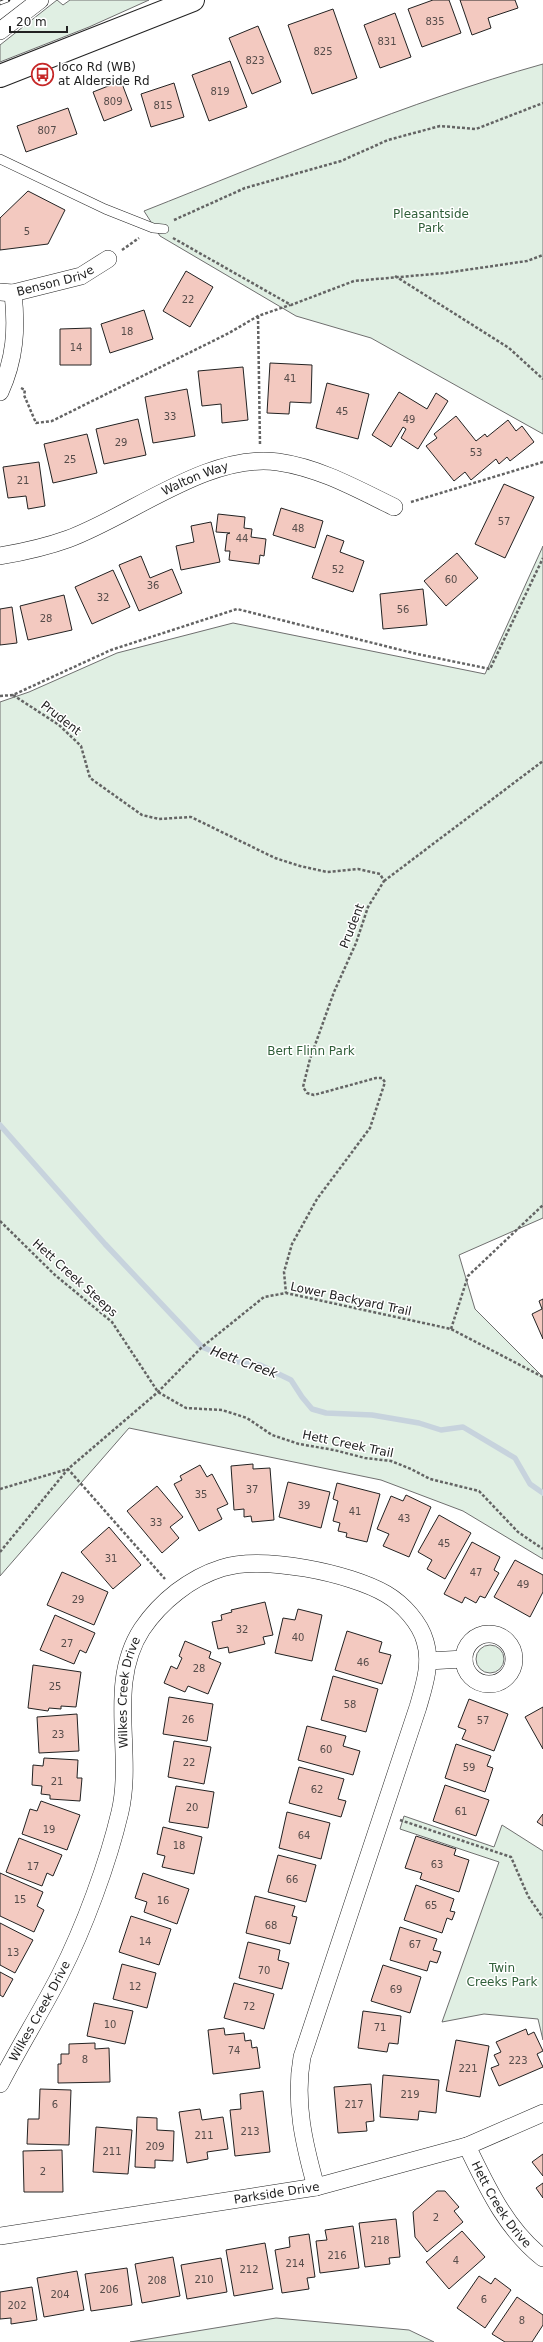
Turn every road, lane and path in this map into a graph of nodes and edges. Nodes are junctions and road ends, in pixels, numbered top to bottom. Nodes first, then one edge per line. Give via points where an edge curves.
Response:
1 (40, 0) edge
2 (193, 0) edge
3 (0, 31) edge
4 (0, 76) edge
5 (543, 103) edge
6 (0, 159) edge
7 (153, 228) junction
8 (164, 229) junction
9 (543, 254) edge
10 (108, 259) joint
11 (395, 276) junction
12 (6, 292) edge
13 (291, 305) junction
14 (258, 316) junction
15 (543, 378) edge
16 (2, 388) edge
17 (261, 461) junction
18 (543, 462) edge
19 (394, 507) joint
20 (0, 556) edge
21 (543, 558) edge
22 (13, 695) junction
23 (0, 696) edge
24 (543, 761) edge
25 (384, 881) junction
26 (543, 1205) edge
27 (0, 1221) edge
28 (286, 1293) junction
29 (451, 1329) junction
30 (543, 1377) edge
31 (158, 1392) junction
32 (68, 1469) junction
33 (0, 1489) edge
34 (543, 1549) edge
35 (0, 1552) edge
36 (166, 1581) dead end
37 (464, 1659) dead end
38 (428, 1661) junction
39 (396, 1818) dead end
40 (543, 1918) edge
41 (0, 2084) edge
42 (543, 2113) edge
43 (467, 2146) junction
44 (316, 2187) junction
45 (0, 2236) edge
46 (543, 2258) edge

1 - 3 street
2 - 4 main road
5 - 8 path via 476,129 440,126 388,140 341,161 245,188 177,217
6 - 7 lane
7 - 8 lane
7 - 10 path
8 - 13 path via 175,239
9 - 11 path via 527,261 445,273
10 - 12 street, Benson Drive via 81,276
11 - 13 path via 354,281
11 - 15 path via 509,348
12 - 16 street via 16,321 16,343 13,360
13 - 14 path
14 - 16 path via 52,421 36,423 24,395 25,390 13,384
14 - 17 path
17 - 19 street, Walton Way via 302,467 338,480
17 - 20 street, Walton Way via 232,465 202,474 68,539
18 - 19 path
21 - 22 path via 490,669 417,654 237,608 111,650
22 - 23 path
22 - 25 path, Prudent via 59,725 81,746 90,778 142,815 159,819 191,817 275,858 327,872 358,869 380,874
24 - 25 path
25 - 28 path, Prudent via 368,907 356,944 334,992 310,1059 303,1087 306,1093 314,1095 382,1078 385,1082 382,1096 370,1128 317,1199 292,1244 284,1272
26 - 29 path via 468,1276
27 - 31 path, Hett Creek Steeps via 55,1275 112,1322
28 - 29 path, Lower Backyard Trail
28 - 31 path, Lower Backyard Trail via 264,1297 202,1347
29 - 30 path, Lower Backyard Trail
31 - 32 path, Lower Backyard Trail
31 - 34 path, Hett Creek Trail via 186,1408 222,1410 247,1418 272,1435 299,1444 391,1461 430,1480 479,1491 518,1532
32 - 33 path
32 - 35 path, Lower Backyard Trail
32 - 36 path
37 - 38 street
38 - 41 street, Wilkes Creek Drive via 422,1634 397,1602 359,1582 300,1567 254,1563 224,1568 194,1580 157,1610 133,1646 125,1678 122,1706 125,1772 113,1837 70,1955
38 - 44 street, Wilkes Creek Drive via 418,1707 302,2057 298,2098 307,2154
39 - 40 path via 511,1857 528,1896
42 - 43 street, Parkside Drive
43 - 44 street, Parkside Drive
43 - 46 street, Hett Creek Drive via 482,2178 513,2229
44 - 45 street, Parkside Drive

